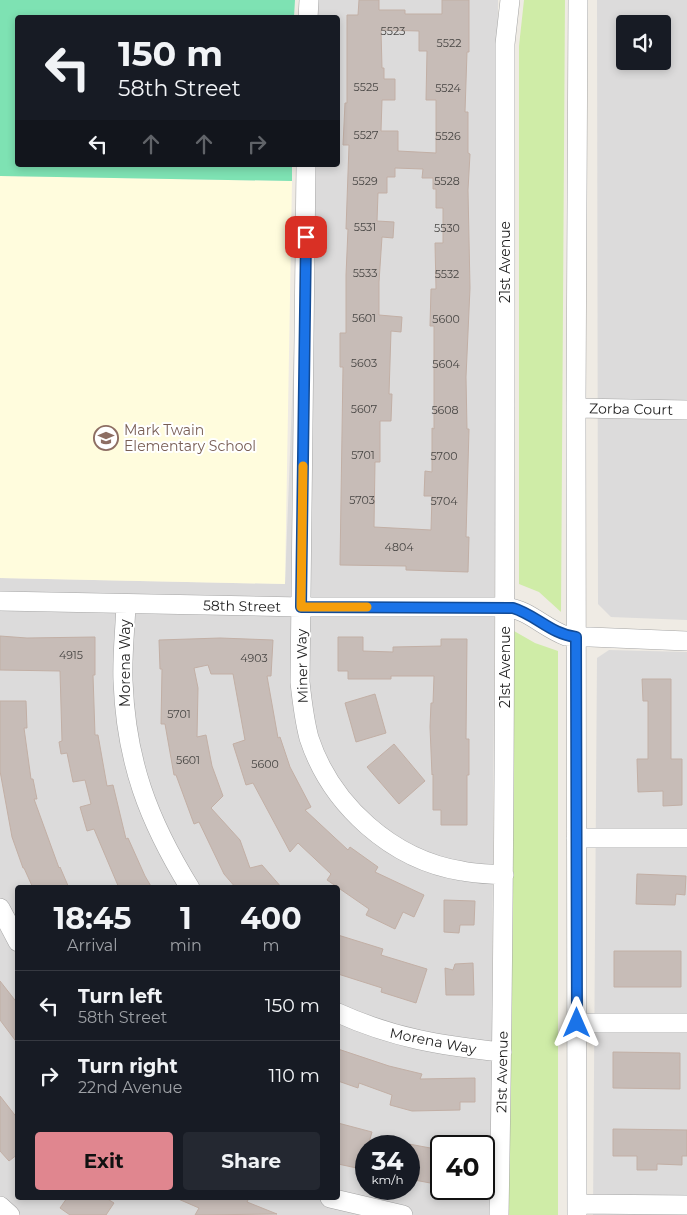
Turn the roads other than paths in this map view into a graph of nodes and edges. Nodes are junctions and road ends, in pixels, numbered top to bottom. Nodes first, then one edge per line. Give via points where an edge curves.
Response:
1 (308, 0) edge
2 (510, 0) edge
3 (578, 0) edge
4 (308, 15) edge
5 (306, 167) edge
6 (576, 408) junction
7 (687, 410) edge
8 (0, 601) edge
9 (126, 604) junction
10 (301, 607) junction
11 (506, 607) junction
12 (576, 637) junction
13 (687, 642) edge
14 (576, 838) junction
15 (687, 838) edge
16 (504, 874) junction
17 (188, 885) edge
18 (0, 908) edge
19 (15, 936) edge
20 (340, 1014) edge
21 (577, 1023) junction
22 (687, 1023) edge
23 (502, 1052) junction
24 (339, 1200) edge
25 (687, 1205) edge
26 (0, 1206) edge
27 (577, 1209) edge
28 (10, 1215) edge
29 (403, 1215) edge
30 (499, 1215) edge

1 - 4 street
2 - 11 street, 21st Avenue via 505,44
3 - 6 street
5 - 10 street, Miner Way
6 - 7 street, Zorba Court
6 - 12 street
8 - 9 street, 58th Street
9 - 10 street, 58th Street
9 - 17 street, Morena Way via 122,679 133,762 157,831
10 - 11 street, 58th Street
10 - 16 street, Miner Way via 302,709 309,738 333,788 386,841 410,854 462,871
11 - 12 street, 58th Street via 521,610 558,633
11 - 16 street, 21st Avenue
12 - 13 street, 58th Street
12 - 14 street
14 - 15 street
14 - 21 street
16 - 23 street, 21st Avenue
18 - 19 street
20 - 23 street, Morena Way via 413,1040
21 - 22 street
21 - 27 street
23 - 30 street, 21st Avenue
24 - 29 street
25 - 27 street
26 - 28 street

